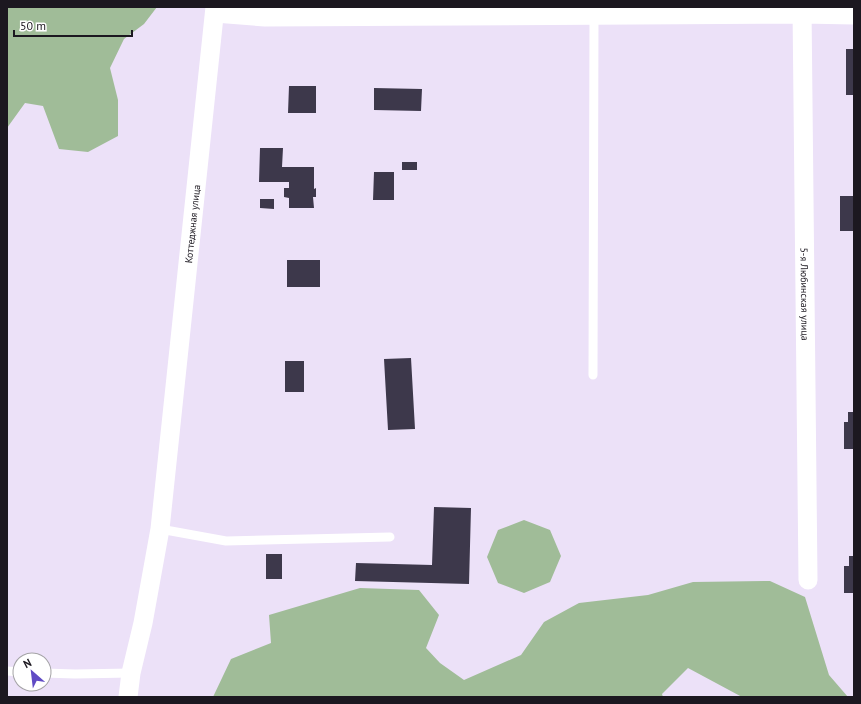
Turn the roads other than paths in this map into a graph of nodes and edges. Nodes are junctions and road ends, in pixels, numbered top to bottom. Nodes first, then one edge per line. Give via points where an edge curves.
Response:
1 (215, 10) edge
2 (802, 10) edge
3 (594, 15) junction
4 (854, 15) edge
5 (593, 375) dead end
6 (160, 528) junction
7 (390, 537) dead end
8 (808, 580) dead end
9 (52, 673) edge
10 (131, 673) junction
11 (128, 697) edge

1 - 3 street via 265,16
1 - 6 street, Коттеджная улица
2 - 3 street
2 - 4 street
2 - 8 street, 5-я Любинская улица
3 - 5 lane
6 - 7 lane via 226,541
6 - 10 street, Коттеджная улица
9 - 10 lane
10 - 11 street, Коттеджная улица

